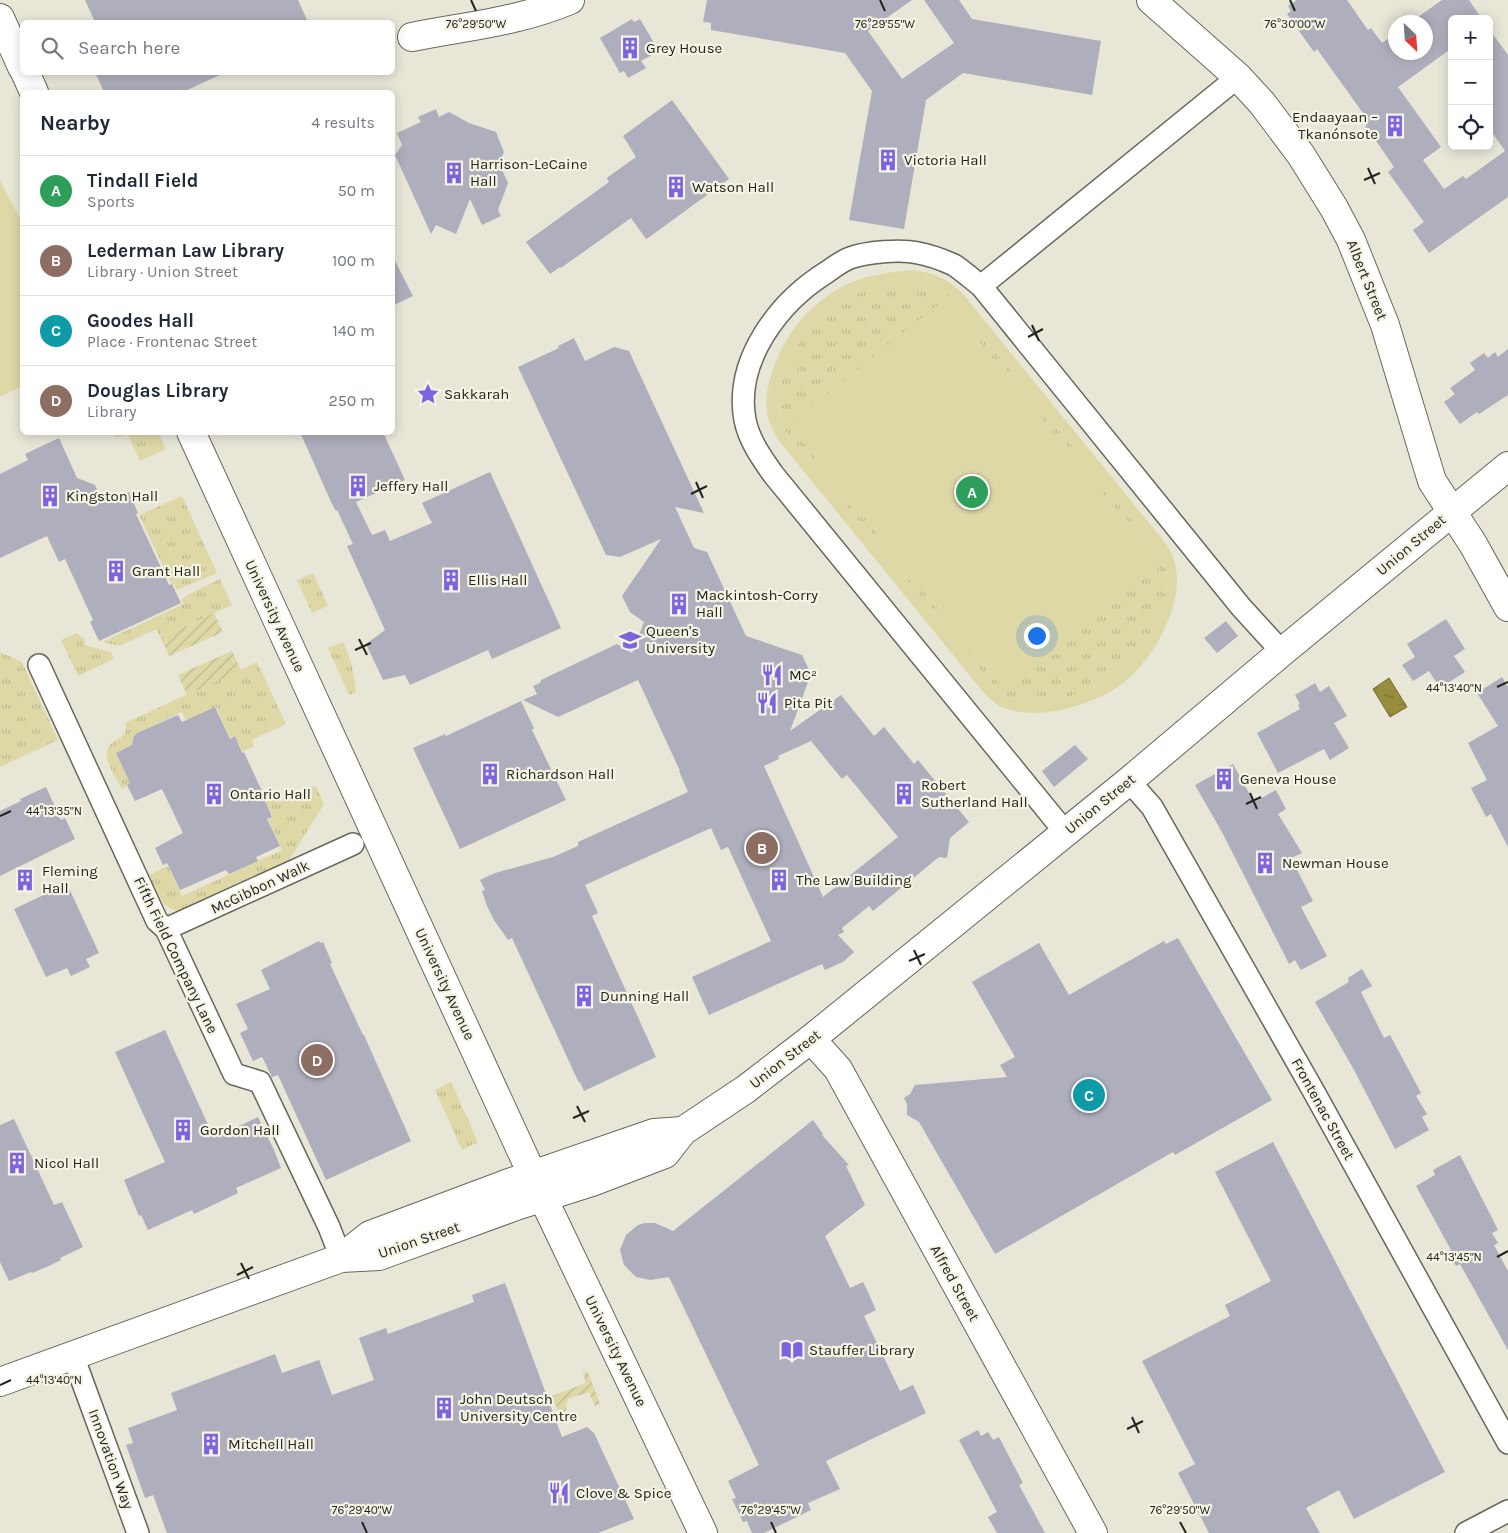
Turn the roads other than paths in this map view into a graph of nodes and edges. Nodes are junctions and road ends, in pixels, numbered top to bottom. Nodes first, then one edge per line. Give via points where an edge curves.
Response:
1 (570, 0) edge
2 (1151, 0) edge
3 (0, 18) edge
4 (412, 36) dead end
5 (20, 63) edge
6 (26, 75) edge
7 (1238, 77) junction
8 (33, 90) edge
9 (981, 286) junction
10 (192, 435) edge
11 (1508, 466) edge
12 (1452, 512) junction
13 (1508, 607) edge
14 (1282, 652) junction
15 (39, 665) dead end
16 (1129, 781) junction
17 (1066, 832) junction
18 (353, 844) dead end
19 (166, 929) junction
20 (811, 1039) junction
21 (538, 1186) junction
22 (341, 1258) junction
23 (73, 1356) junction
24 (0, 1382) edge
25 (1508, 1443) edge
26 (1508, 1511) edge
27 (696, 1531) edge
28 (138, 1533) edge
29 (1092, 1533) edge
30 (1466, 1533) edge

1 - 4 main road via 510,20
2 - 7 main road, Albert Street
3 - 5 main road
6 - 8 main road
7 - 9 street
7 - 12 main road, Albert Street via 1301,155 1351,240 1385,325 1432,482
9 - 14 street via 1241,607
9 - 17 street via 954,266 916,252 886,251 849,258 816,278 789,301 767,329 752,358 744,392 746,420 755,447 773,474
10 - 21 main road, University Avenue
11 - 12 main road, Union Street
12 - 13 main road, Albert Street
12 - 14 main road, Union Street
14 - 16 main road, Union Street
15 - 19 street, Fifth Field Company Lane via 157,921
16 - 17 main road, Union Street
16 - 25 street, Frontenac Street via 1152,807
17 - 20 main road, Union Street
18 - 19 street, McGibbon Walk
19 - 22 street, Fifth Field Company Lane via 234,1074 260,1082
20 - 21 main road, Union Street via 746,1089 682,1131 654,1133
20 - 29 main road, Alfred Street via 838,1069
21 - 22 main road, Union Street via 370,1235
21 - 27 main road, University Avenue
22 - 23 main road, Union Street
23 - 24 main road, Union Street
23 - 28 street, Innovation Way
26 - 30 street

